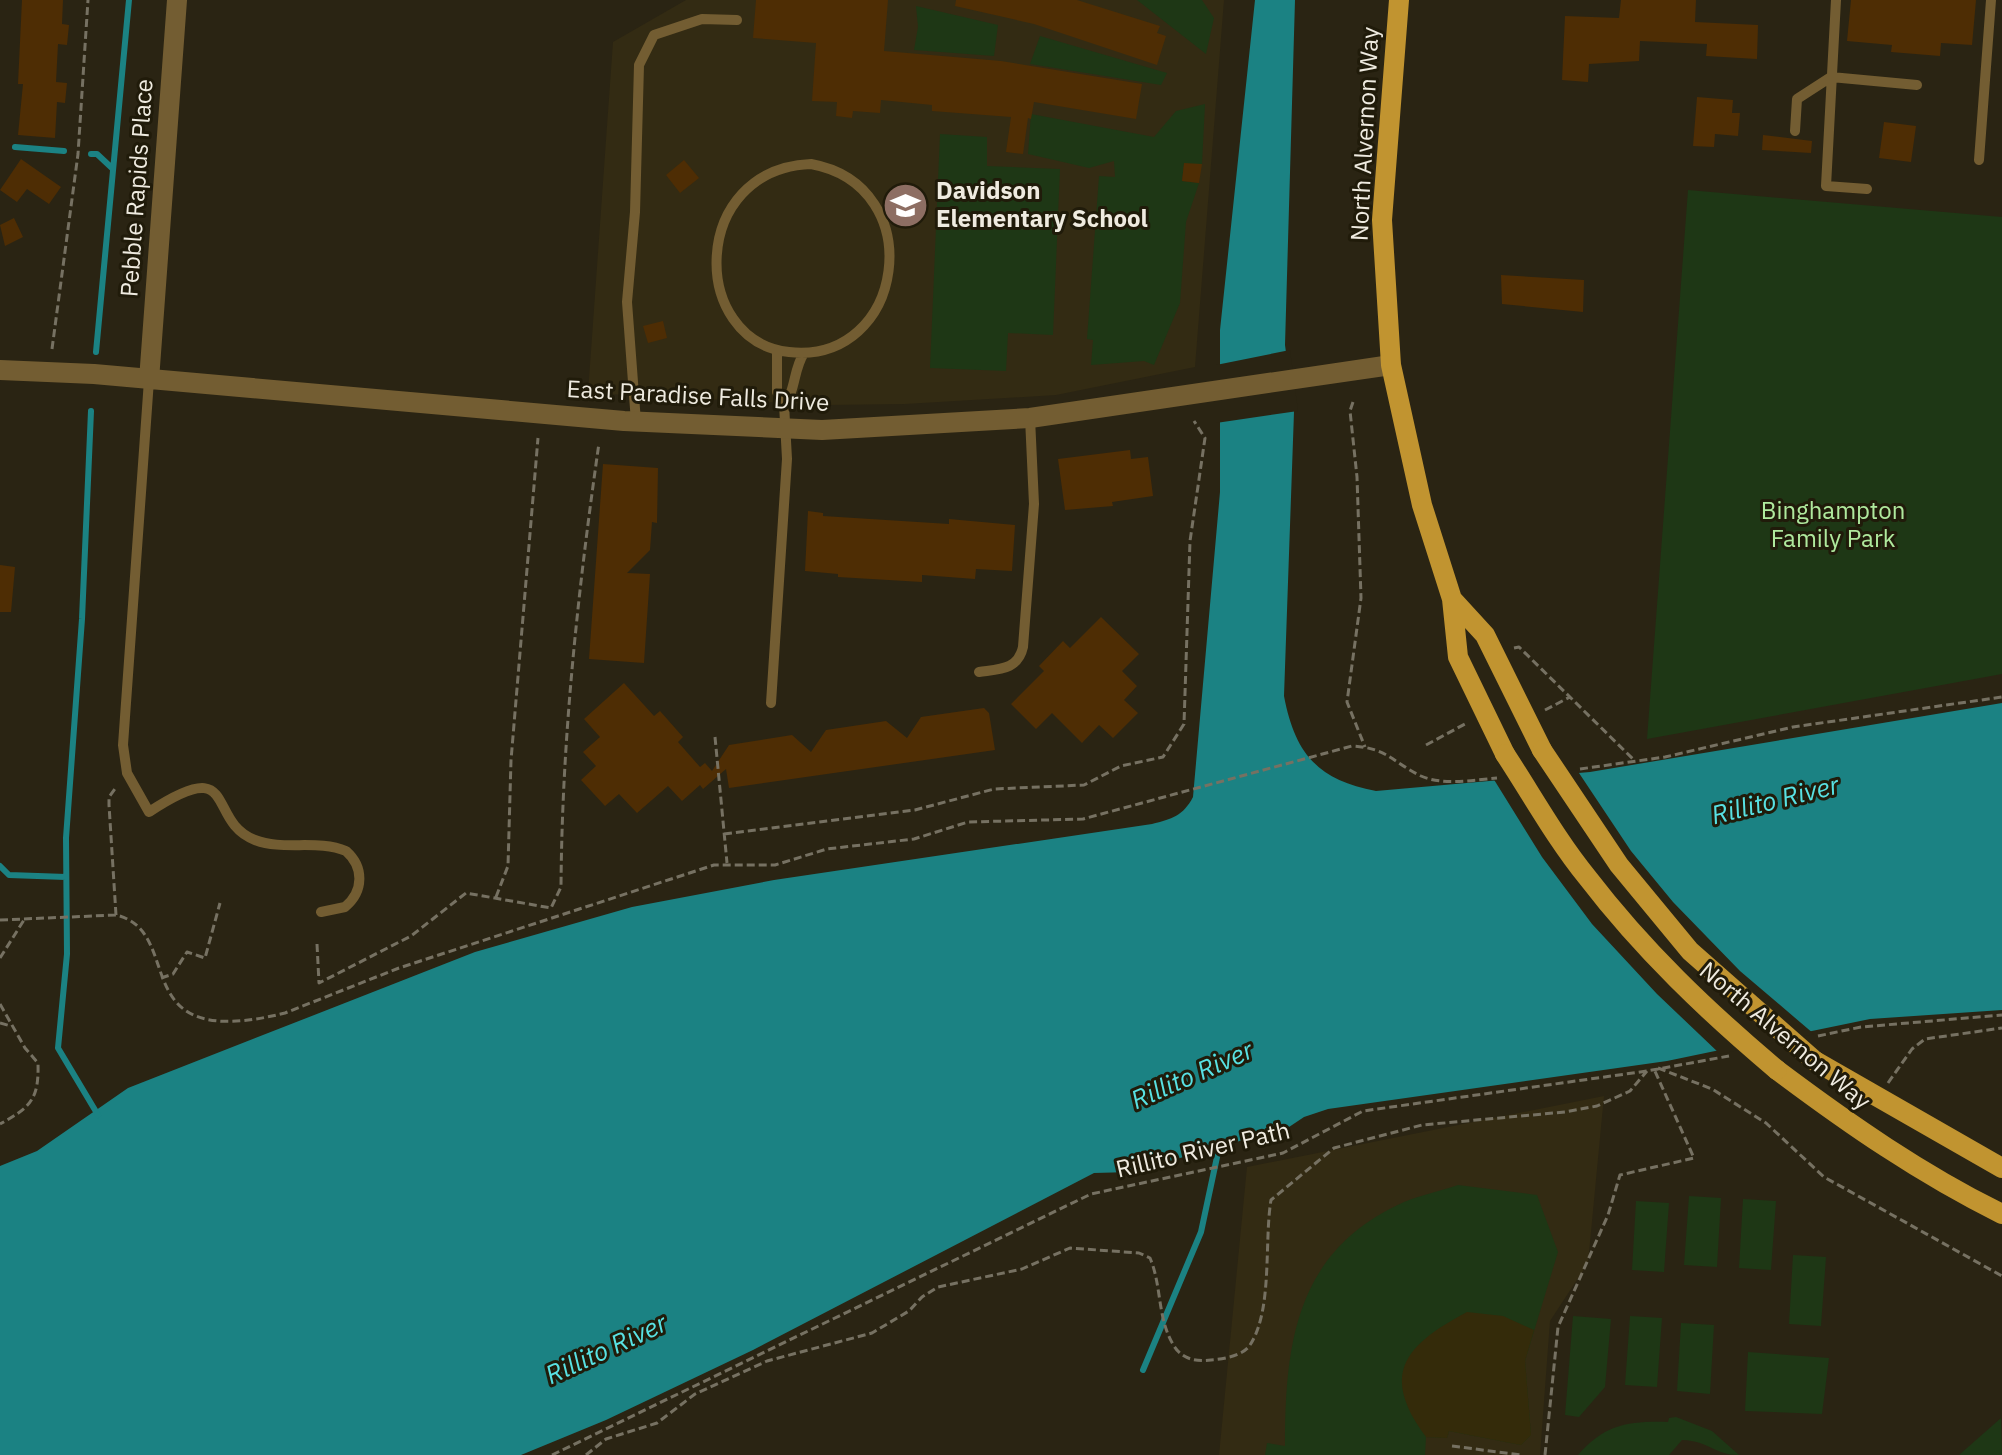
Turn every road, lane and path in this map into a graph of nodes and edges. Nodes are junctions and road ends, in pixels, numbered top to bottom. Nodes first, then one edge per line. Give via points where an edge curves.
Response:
1 (88, 0) edge
2 (177, 0) edge
3 (1399, 0) edge
4 (1836, 0) edge
5 (1991, 0) edge
6 (737, 20) dead end
7 (1831, 77) junction
8 (1917, 85) dead end
9 (1795, 131) dead end
10 (1979, 160) dead end
11 (1867, 189) dead end
12 (52, 349) dead end
13 (777, 350) junction
14 (804, 353) junction
15 (1391, 365) junction
16 (0, 370) edge
17 (149, 380) junction
18 (1353, 402) dead end
19 (784, 404) junction
20 (1030, 418) junction
21 (1194, 421) dead end
22 (636, 422) junction
23 (787, 430) junction
24 (538, 438) dead end
25 (599, 443) dead end
26 (1452, 599) junction
27 (1512, 649) dead end
28 (979, 672) dead end
29 (1570, 697) junction
30 (2002, 697) edge
31 (771, 703) dead end
32 (1542, 711) dead end
33 (1465, 724) dead end
34 (715, 737) dead end
35 (1426, 745) dead end
36 (1365, 747) junction
37 (1635, 761) junction
38 (1567, 770) dead end
39 (1506, 777) dead end
40 (119, 785) dead end
41 (724, 834) junction
42 (727, 863) junction
43 (496, 897) junction
44 (220, 903) dead end
45 (321, 912) dead end
46 (116, 915) junction
47 (0, 920) edge
48 (24, 920) junction
49 (317, 944) dead end
50 (0, 958) edge
51 (161, 978) junction
52 (0, 1004) edge
53 (2002, 1015) edge
54 (0, 1023) edge
55 (11, 1026) junction
56 (2002, 1028) edge
57 (1817, 1036) dead end
58 (1729, 1056) dead end
59 (1656, 1069) junction
60 (1647, 1071) junction
61 (1887, 1084) dead end
62 (0, 1124) edge
63 (2002, 1168) edge
64 (2002, 1214) edge
65 (2002, 1276) edge
66 (1452, 1446) dead end
67 (552, 1455) edge
68 (586, 1455) edge
69 (1521, 1455) edge
70 (1545, 1455) edge

1 - 12 path via 78,154
2 - 17 street, Pebble Rapids Place
3 - 15 main road, North Alvernon Way via 1382,220
4 - 7 lane
5 - 10 lane
6 - 22 lane via 702,19 654,35 639,65 627,302
7 - 8 lane
7 - 9 lane via 1797,99
7 - 11 lane via 1826,186
13 - 14 lane
13 - 14 lane via 752,338 731,316 719,289 720,240 729,211 748,186 775,169 811,164 842,173 866,190 885,225 887,254 881,301 865,327 836,346
13 - 19 lane via 777,392
14 - 19 lane
15 - 20 street, East Paradise Falls Drive
15 - 26 main road, North Alvernon Way via 1422,505
16 - 17 street, East Paradise Falls Drive
17 - 22 street, East Paradise Falls Drive
17 - 45 lane via 123,745 127,773 149,812 188,789 208,790 251,839 346,851 358,868 359,890 345,907
18 - 36 path via 1361,598 1347,702
19 - 23 lane
20 - 23 street, East Paradise Falls Drive
20 - 28 lane via 1034,504 1023,647 1014,664
21 - 41 path via 1205,438 1190,541 1184,724 1163,757 1121,766 1084,785 994,789 915,810
22 - 23 street, East Paradise Falls Drive
23 - 31 lane
24 - 43 path via 511,760 508,866
25 - 43 path via 572,670 561,887 551,908
26 - 63 main road, North Alvernon Way, bridge via 1485,635 1542,750 1619,865 1690,951 1815,1061
26 - 64 main road, North Alvernon Way, bridge via 1458,657 1505,754 1576,863 1620,919 1692,996 1777,1070 1859,1131
27 - 29 path via 1519,647
29 - 32 path
29 - 37 path
30 - 37 path via 1793,727
33 - 35 path
34 - 41 path
36 - 39 path via 1388,753 1432,780
36 - 42 path via 1318,753 1083,819 968,822 904,842 827,849 775,865
37 - 38 path
40 - 46 path via 109,805
41 - 42 path
42 - 51 path via 466,945 252,1022 228,1024 186,1012 169,996
43 - 49 path via 466,893 411,936 319,983
44 - 51 path via 205,958 187,952 173,974
46 - 48 path
46 - 51 path via 139,926
47 - 48 path
48 - 50 path
52 - 55 path
53 - 57 path via 1874,1025
54 - 55 path
55 - 62 path via 38,1063 38,1091 22,1112
56 - 61 path via 1925,1039
58 - 59 path, Rillito River Path
59 - 60 path, Rillito River Path
59 - 65 path via 1712,1089 1766,1123 1824,1177
59 - 70 path via 1694,1158 1620,1175 1558,1327
60 - 67 path, Rillito River Path via 1363,1111 1283,1153 1071,1201
60 - 68 path via 1630,1091 1597,1106 1422,1125 1334,1148 1271,1200 1262,1304 1250,1346 1243,1352 1192,1361 1176,1350 1164,1321 1150,1258 1070,1248 1022,1269 938,1287 872,1333 767,1361 695,1394 657,1423 606,1439
66 - 69 path

